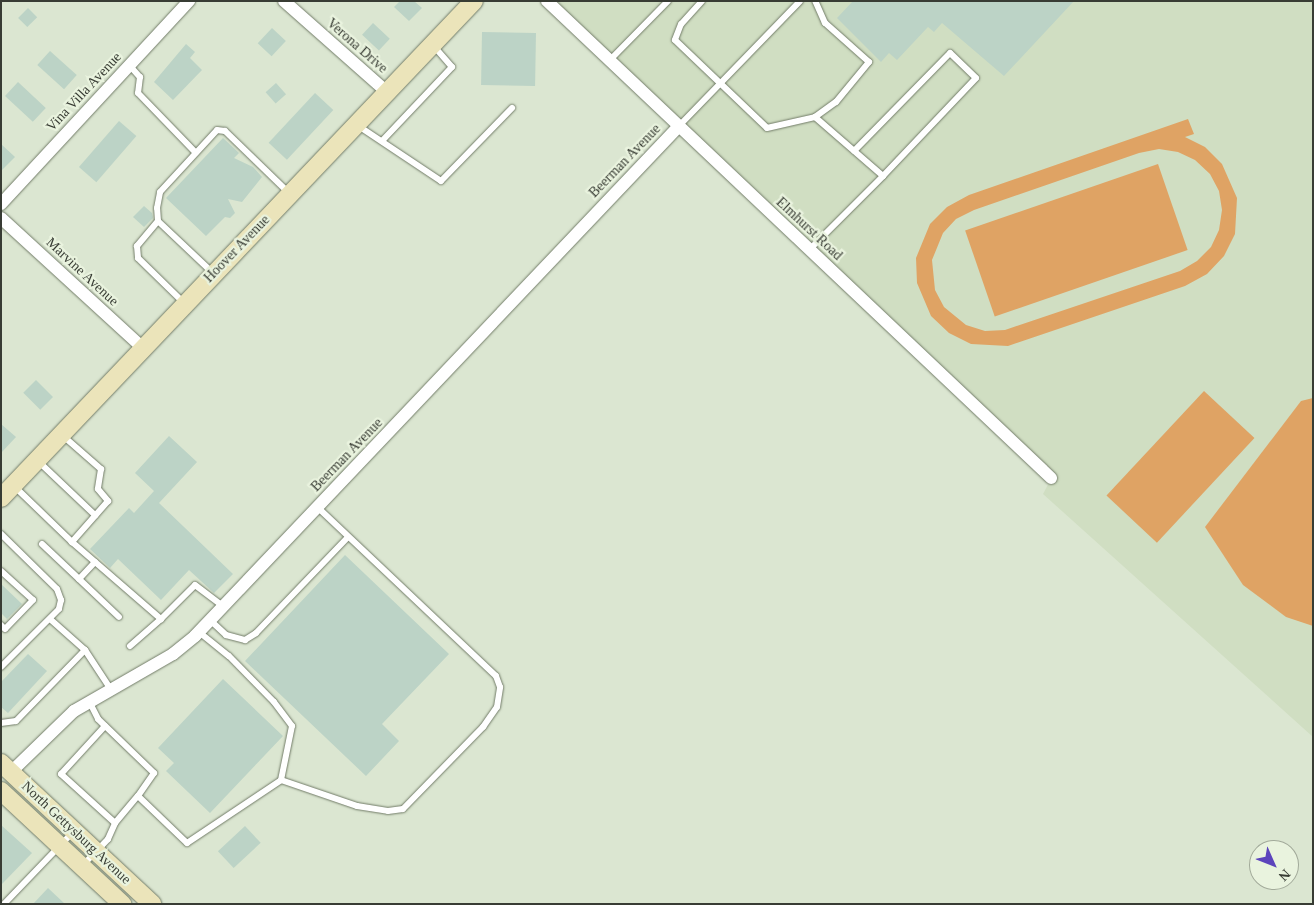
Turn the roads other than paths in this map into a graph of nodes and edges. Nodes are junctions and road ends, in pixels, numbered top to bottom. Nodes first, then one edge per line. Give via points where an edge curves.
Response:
1 (189, 1) edge
2 (284, 1) edge
3 (474, 1) edge
4 (547, 1) edge
5 (668, 1) edge
6 (702, 1) edge
7 (800, 1) edge
8 (814, 1) edge
9 (433, 44) junction
10 (609, 61) junction
11 (130, 66) junction
12 (721, 85) junction
13 (387, 92) junction
14 (512, 108) dead end
15 (815, 117) junction
16 (356, 125) junction
17 (678, 127) junction
18 (382, 141) junction
19 (854, 151) junction
20 (196, 153) junction
21 (883, 176) junction
22 (290, 194) junction
23 (1, 204) edge
24 (1, 218) edge
25 (158, 220) junction
26 (809, 250) junction
27 (214, 274) junction
28 (185, 304) junction
29 (143, 348) junction
30 (61, 434) junction
31 (37, 460) junction
32 (1051, 478) dead end
33 (7, 492) edge
34 (317, 508) junction
35 (95, 515) junction
36 (1, 534) edge
37 (348, 537) junction
38 (72, 542) junction
39 (42, 544) dead end
40 (95, 562) junction
41 (1, 570) edge
42 (79, 579) junction
43 (223, 606) junction
44 (119, 617) dead end
45 (50, 619) junction
46 (161, 619) junction
47 (210, 620) junction
48 (1, 625) edge
49 (199, 632) junction
50 (130, 646) dead end
51 (85, 650) junction
52 (1, 667) edge
53 (110, 688) junction
54 (89, 701) junction
55 (1, 723) edge
56 (105, 726) junction
57 (6, 767) edge
58 (282, 780) junction
59 (1, 791) edge
60 (138, 796) junction
61 (116, 824) junction
62 (74, 831) junction
63 (59, 846) junction
64 (96, 851) junction
65 (82, 866) junction
66 (4, 904) edge
67 (122, 904) edge
68 (152, 904) edge

1 - 11 street, Vina Villa Avenue
2 - 13 street, Verona Drive
3 - 9 street, Hoover Avenue
4 - 10 street, Elmhurst Road
5 - 10 lane
6 - 12 lane via 681,24 675,40
7 - 12 lane
8 - 15 lane via 825,23 869,62 836,102
9 - 13 street, Hoover Avenue
9 - 18 lane via 452,67
10 - 17 street, Elmhurst Road
11 - 20 lane via 140,77 138,93
11 - 23 street, Vina Villa Avenue
12 - 15 lane via 767,128
12 - 17 lane
13 - 16 street, Hoover Avenue
14 - 18 lane via 441,181
15 - 19 lane
16 - 18 lane
16 - 22 street, Hoover Avenue
17 - 26 street, Elmhurst Road
17 - 34 street, Beerman Avenue
19 - 21 lane
19 - 21 lane via 950,53 976,78
20 - 22 lane via 217,130 225,131
20 - 25 lane via 160,192
21 - 26 lane
22 - 27 street, Hoover Avenue
24 - 29 street, Marvine Avenue
25 - 27 lane
25 - 28 lane via 137,246 138,258
26 - 32 street, Elmhurst Road
27 - 28 street, Hoover Avenue
28 - 29 street, Hoover Avenue
29 - 30 street, Hoover Avenue
30 - 31 street, Hoover Avenue
30 - 35 lane via 101,469 98,489 108,501
31 - 33 street, Hoover Avenue
31 - 35 lane
33 - 38 lane
34 - 37 lane
34 - 43 street, Beerman Avenue
35 - 38 lane
36 - 45 lane via 58,589 59,609
37 - 47 lane via 256,633 245,640 226,635
37 - 58 lane via 496,676 499,700 483,727 403,809 388,811 357,806
38 - 40 lane
39 - 42 lane
40 - 42 lane
40 - 46 lane
41 - 48 lane via 32,600 5,629
42 - 44 lane
43 - 46 lane via 195,584
43 - 47 street, Beerman Avenue
45 - 51 lane
45 - 52 lane
46 - 50 lane
47 - 49 street, Beerman Avenue
49 - 53 street, Beerman Avenue via 173,654
49 - 58 lane via 229,656 274,702 292,726
51 - 53 lane
51 - 55 lane via 16,721
53 - 54 street, Beerman Avenue
54 - 56 lane
54 - 57 street, Beerman Avenue
56 - 60 lane via 154,773
56 - 61 lane via 61,774
57 - 62 street, North Gettysburg Avenue
58 - 60 lane via 187,843
59 - 63 street, North Gettysburg Avenue
60 - 61 lane
61 - 64 lane
62 - 63 lane
62 - 64 street, North Gettysburg Avenue
63 - 65 street, North Gettysburg Avenue
63 - 66 lane
64 - 65 lane
64 - 68 street, North Gettysburg Avenue
65 - 67 street, North Gettysburg Avenue

